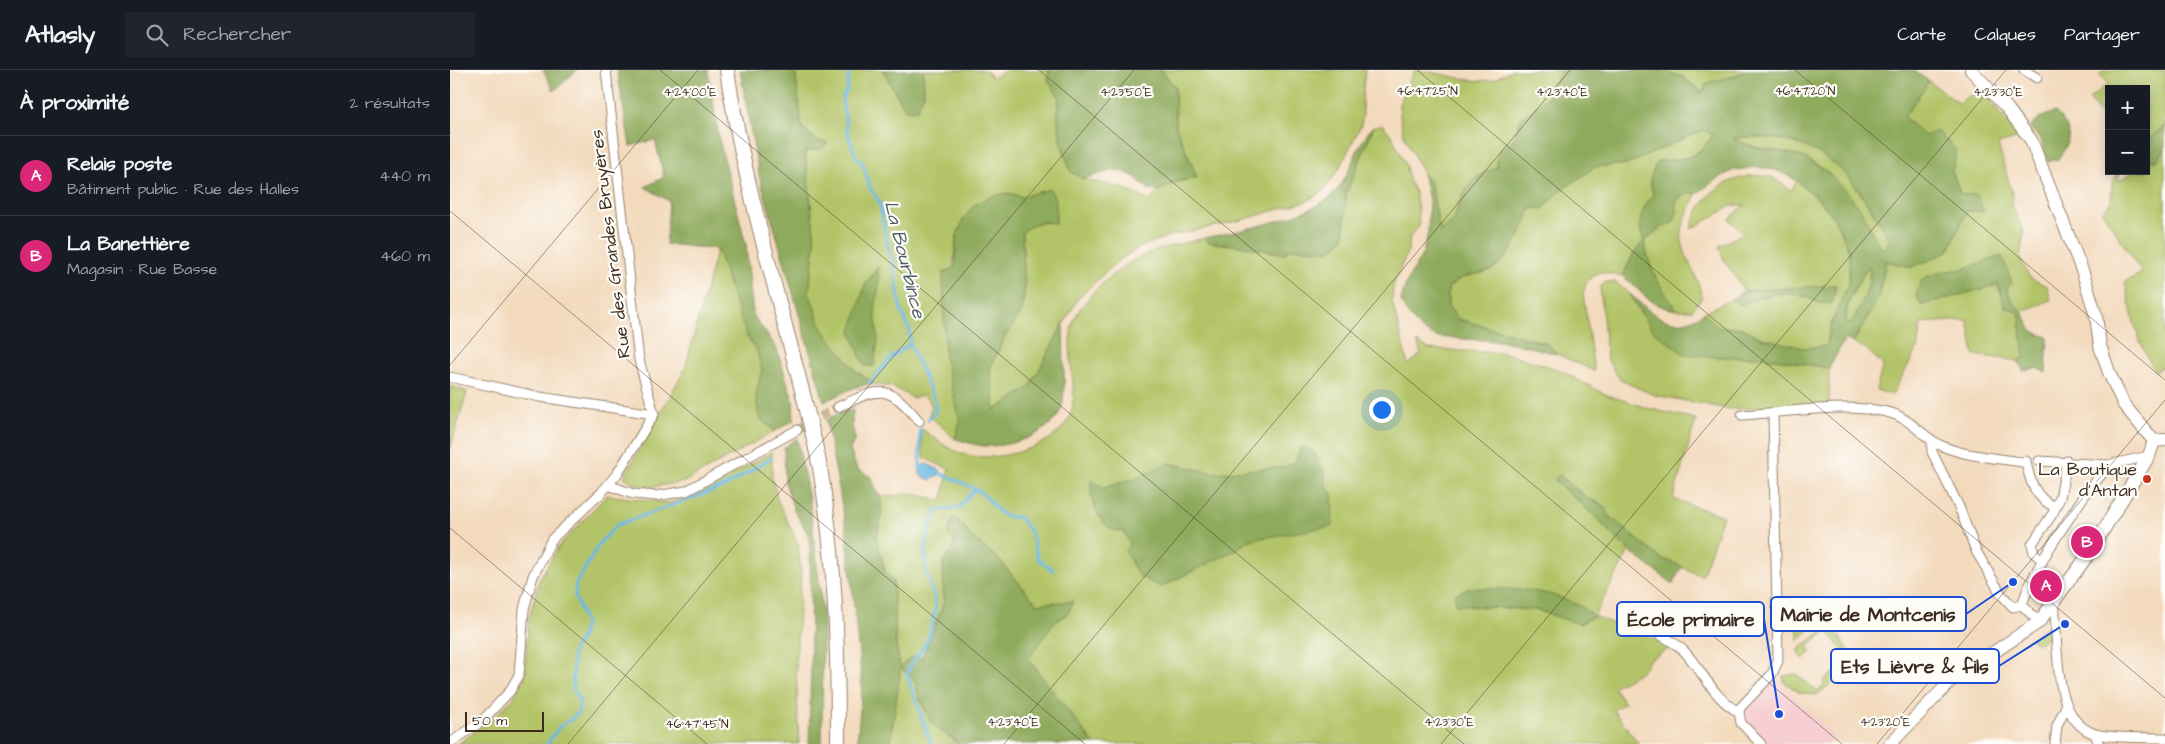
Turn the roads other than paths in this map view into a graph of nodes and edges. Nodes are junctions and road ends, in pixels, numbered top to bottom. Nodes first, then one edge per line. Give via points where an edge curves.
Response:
1 (606, 70) edge
2 (727, 70) edge
3 (1971, 70) edge
4 (2024, 70) edge
5 (2037, 78) dead end
6 (450, 377) edge
7 (838, 407) tunnel mouth
8 (1773, 413) junction
9 (654, 414) junction
10 (1742, 415) dead end
11 (919, 421) dead end
12 (797, 430) tunnel mouth
13 (1932, 441) junction
14 (2160, 441) edge
15 (2149, 456) junction
16 (2039, 461) dead end
17 (2067, 461) junction
18 (2108, 465) junction
19 (608, 485) junction
20 (2056, 506) junction
21 (2043, 561) junction
22 (2054, 603) junction
23 (2022, 605) junction
24 (1636, 622) dead end
25 (2039, 622) junction
26 (2066, 706) junction
27 (1739, 712) junction
28 (2095, 734) junction
29 (2165, 738) edge
30 (450, 743) edge
31 (838, 744) edge
32 (1761, 744) edge
33 (1890, 744) edge
34 (2055, 744) edge
35 (2099, 744) edge

1 - 9 street, Rue des Grandes Bruyères via 639,360
2 - 31 main road via 754,209 817,457 831,539 836,601
3 - 14 main road via 2007,108 2031,140 2083,273 2110,375 2130,413
4 - 5 street
6 - 9 street via 540,397
7 - 11 street via 873,391 882,391 902,400
8 - 10 street
8 - 13 street via 1820,409 1888,412 1908,420
8 - 27 street via 1778,661 1772,674
9 - 19 street
12 - 19 street via 686,491 656,496 633,494
13 - 20 street via 1959,451 2026,461 2034,490
13 - 23 street via 1932,452 1976,551 2001,594 2014,607
14 - 15 main road
15 - 18 street
15 - 22 main road via 2088,555
16 - 17 street
17 - 18 street
17 - 20 street
18 - 21 street
19 - 30 street via 552,540 533,576 524,609 519,675 510,691 482,721
20 - 21 street via 2032,544 2034,553
21 - 23 street
22 - 25 main road
22 - 26 street via 2061,691
23 - 25 street
24 - 27 street via 1675,643 1728,707
25 - 33 main road via 1952,680
26 - 28 street via 2082,726
26 - 34 street via 2057,726
27 - 32 street via 1741,723
28 - 29 street
28 - 35 street

